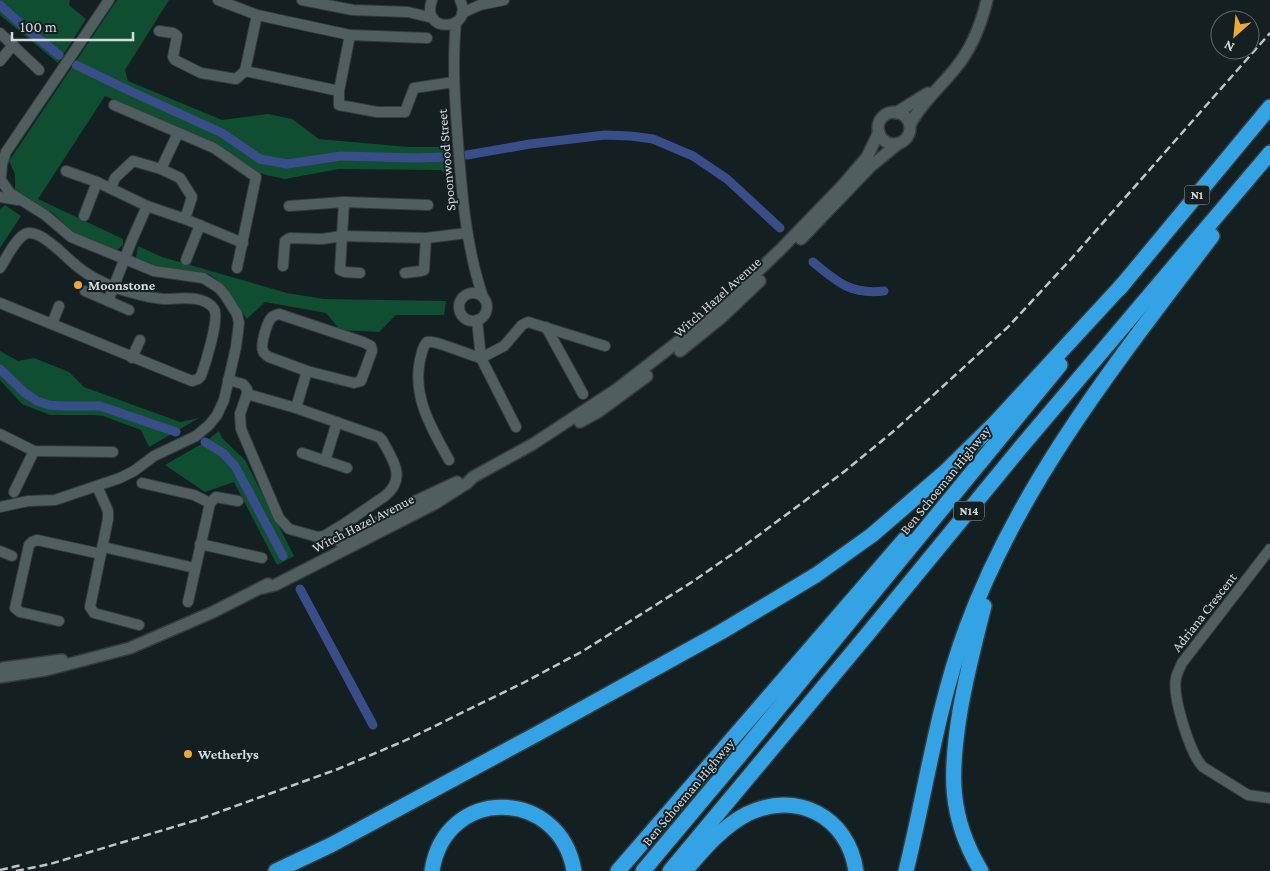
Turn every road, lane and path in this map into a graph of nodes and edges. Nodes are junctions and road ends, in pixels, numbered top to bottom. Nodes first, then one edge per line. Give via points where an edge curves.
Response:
1 (109, 0) edge
2 (218, 0) edge
3 (305, 0) edge
4 (460, 0) edge
5 (504, 0) edge
6 (987, 0) edge
7 (432, 1) edge
8 (480, 5) junction
9 (408, 12) junction
10 (257, 15) junction
11 (459, 18) junction
12 (437, 21) junction
13 (158, 31) dead end
14 (0, 33) edge
15 (350, 35) junction
16 (427, 38) dead end
17 (13, 46) junction
18 (454, 46) junction
19 (0, 61) edge
20 (39, 70) dead end
21 (245, 71) junction
22 (454, 82) junction
23 (942, 83) junction
24 (339, 91) junction
25 (114, 105) dead end
26 (1270, 107) edge
27 (896, 113) junction
28 (910, 125) junction
29 (879, 132) junction
30 (178, 133) junction
31 (899, 143) junction
32 (1270, 153) edge
33 (3, 154) edge
34 (1270, 161) edge
35 (161, 169) junction
36 (66, 171) dead end
37 (1, 182) edge
38 (97, 182) junction
39 (111, 188) junction
40 (0, 197) edge
41 (23, 202) junction
42 (344, 202) junction
43 (428, 205) dead end
44 (148, 206) junction
45 (289, 206) dead end
46 (84, 216) dead end
47 (185, 219) junction
48 (200, 225) junction
49 (467, 233) junction
50 (342, 236) junction
51 (426, 238) junction
52 (243, 244) junction
53 (124, 259) junction
54 (186, 260) dead end
55 (283, 266) dead end
56 (0, 268) edge
57 (237, 268) dead end
58 (474, 271) junction
59 (360, 273) dead end
60 (405, 273) dead end
61 (1124, 282) junction
62 (113, 287) junction
63 (86, 291) dead end
64 (465, 295) junction
65 (483, 297) junction
66 (108, 301) junction
67 (0, 303) edge
68 (59, 306) dead end
69 (129, 310) dead end
70 (477, 320) junction
71 (52, 324) junction
72 (546, 327) junction
73 (140, 340) dead end
74 (606, 346) dead end
75 (132, 358) junction
76 (481, 358) junction
77 (307, 370) junction
78 (228, 380) junction
79 (247, 394) junction
80 (583, 394) dead end
81 (1033, 399) junction
82 (296, 408) junction
83 (337, 422) junction
84 (516, 427) dead end
85 (0, 434) edge
86 (534, 444) junction
87 (34, 451) junction
88 (113, 452) dead end
89 (302, 453) dead end
90 (449, 460) dead end
91 (325, 461) junction
92 (347, 468) dead end
93 (142, 484) dead end
94 (97, 486) junction
95 (14, 492) dead end
96 (238, 501) dead end
97 (210, 503) junction
98 (0, 507) edge
99 (200, 544) junction
100 (1270, 549) edge
101 (0, 551) edge
102 (102, 551) junction
103 (12, 556) dead end
104 (997, 556) junction
105 (262, 558) dead end
106 (195, 568) junction
107 (188, 602) dead end
108 (59, 621) dead end
109 (139, 625) dead end
110 (91, 657) junction
111 (0, 669) edge
112 (0, 676) edge
113 (1270, 798) edge
114 (276, 871) edge
115 (432, 871) edge
116 (574, 871) edge
117 (618, 871) edge
118 (643, 871) edge
119 (670, 871) edge
120 (685, 871) edge
121 (856, 871) edge
122 (906, 871) edge
123 (981, 871) edge

1 - 33 street
2 - 10 street
3 - 9 street via 353,10
4 - 8 street
4 - 11 street, Spoonwood Street via 463,8
5 - 8 street
6 - 23 street via 973,41 955,70
7 - 9 street
7 - 12 street via 430,10
8 - 11 street
9 - 12 street
10 - 15 street
10 - 21 street
11 - 12 street via 446,25
11 - 18 street, Spoonwood Street
12 - 18 street
13 - 21 street via 173,33 176,36 174,59 200,73 233,80
14 - 17 street
15 - 16 street
15 - 24 street
17 - 19 street
17 - 20 street
18 - 22 street, Spoonwood Street
21 - 24 street
22 - 24 street via 414,88 404,112 377,112 339,105
22 - 49 street, Spoonwood Street
23 - 27 street
23 - 28 street
25 - 30 street
26 - 61 highway, Ben Schoeman Highway / N1
27 - 28 street via 905,117
27 - 29 street via 882,118
28 - 31 street via 908,136
29 - 31 street via 884,141
29 - 86 street, Witch Hazel Avenue via 867,157 842,186 711,316 617,389
30 - 35 street
30 - 52 street via 214,148 257,178
31 - 86 street, Witch Hazel Avenue via 871,166 707,330 598,412 546,441
32 - 119 highway, N14 via 1021,447
33 - 37 street
34 - 104 highway via 1078,418 1027,498
35 - 39 street via 133,161
35 - 47 street via 180,178 192,197
36 - 38 street
37 - 41 street
38 - 39 street
38 - 46 street
39 - 44 street
40 - 41 street
41 - 53 street via 45,214 71,237
42 - 43 street
42 - 45 street
42 - 50 street
44 - 47 street
44 - 53 street
47 - 48 street
48 - 52 street
48 - 54 street
49 - 51 street
49 - 58 street, Spoonwood Street
50 - 51 street
50 - 55 street via 288,238
50 - 59 street via 340,270
51 - 60 street via 424,270
52 - 57 street
53 - 62 street
53 - 78 street via 161,273 203,278 219,288 235,309 239,323
56 - 62 street via 22,236 35,233 55,246 78,268
58 - 64 street
58 - 65 street, Spoonwood Street
61 - 81 highway, Ben Schoeman Highway / N14
61 - 114 highway via 995,423 944,473 872,535 816,575 729,628 535,735 331,845
62 - 66 street
62 - 75 street via 146,297 198,300 215,311 204,369 198,380 192,381
63 - 66 street
64 - 65 street via 476,293
64 - 70 street via 460,303 461,313 468,320
65 - 70 street via 486,312
66 - 69 street
67 - 71 street
68 - 71 street
70 - 76 street
71 - 75 street
72 - 74 street
72 - 76 street via 525,323 504,346
72 - 80 street
73 - 75 street
76 - 84 street
76 - 90 street via 430,341 422,349 418,375 421,400
77 - 77 street via 264,353 263,339 273,316 285,315 372,348 363,378 358,383
77 - 82 street
78 - 79 street via 243,384
78 - 94 street via 220,409 202,432 154,456 130,474
79 - 82 street
79 - 83 street via 240,414 241,429 279,518 289,529 312,536 324,536 344,524 385,496 396,481 396,467 382,440 374,434
81 - 117 highway via 984,449
81 - 118 highway, Ben Schoeman Highway / N14
82 - 83 street
83 - 91 street
85 - 87 street
86 - 110 street, Witch Hazel Avenue via 408,505 263,588 152,640
87 - 88 street
87 - 95 street
89 - 91 street
91 - 92 street
93 - 97 street via 194,495
94 - 98 street via 55,500 28,500
94 - 102 street via 108,514
96 - 97 street via 216,497
97 - 99 street
99 - 105 street
99 - 106 street
100 - 113 street, Adriana Crescent via 1182,663 1175,693 1198,762 1248,796
101 - 103 street
102 - 106 street
102 - 108 street via 37,540 31,543 16,608 20,612
102 - 109 street via 91,609 100,615
104 - 122 highway via 966,630 951,678 933,743
104 - 123 highway via 966,680 953,768 960,826
106 - 107 street
110 - 111 street, Witch Hazel Avenue
110 - 112 street, Witch Hazel Avenue via 46,670
115 - 116 highway via 437,852 457,823 476,812 498,807 531,812 548,824 564,844
120 - 121 highway via 735,821 783,804 818,813 835,825 849,846

